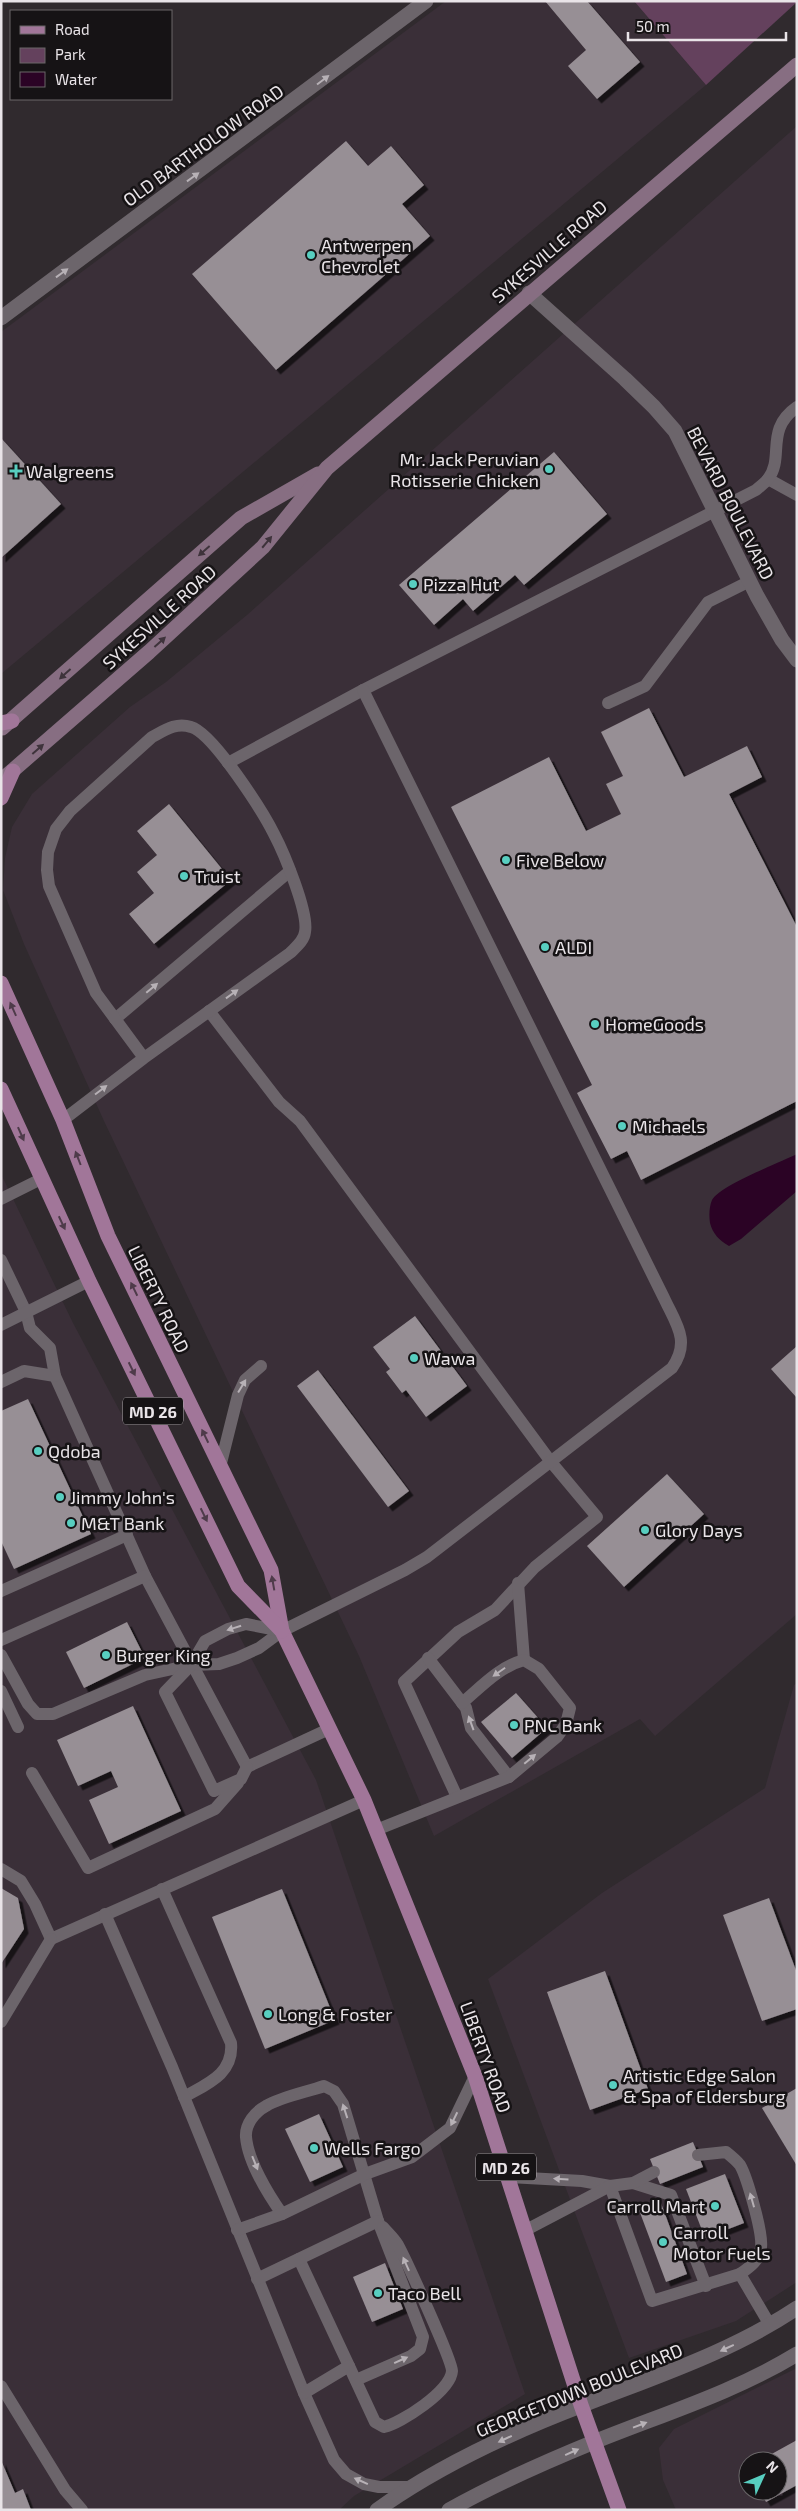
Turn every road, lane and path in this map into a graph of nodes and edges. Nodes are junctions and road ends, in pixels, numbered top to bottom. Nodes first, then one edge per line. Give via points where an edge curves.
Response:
1 (426, 1) edge
2 (797, 65) edge
3 (529, 293) junction
4 (1, 318) edge
5 (797, 407) edge
6 (327, 468) junction
7 (768, 479) junction
8 (797, 495) edge
9 (715, 510) junction
10 (750, 581) junction
11 (797, 660) edge
12 (364, 690) junction
13 (608, 703) dead end
14 (5, 724) edge
15 (228, 763) junction
16 (7, 776) edge
17 (1, 798) edge
18 (290, 871) junction
19 (1, 982) edge
20 (209, 1011) junction
21 (115, 1019) junction
22 (144, 1058) junction
23 (1, 1089) edge
24 (63, 1120) junction
25 (41, 1179) junction
26 (1, 1199) edge
27 (1, 1260) edge
28 (89, 1281) junction
29 (26, 1312) junction
30 (1, 1325) edge
31 (261, 1366) dead end
32 (55, 1376) junction
33 (1, 1382) edge
34 (551, 1462) junction
35 (220, 1467) junction
36 (127, 1535) junction
37 (146, 1576) junction
38 (518, 1582) junction
39 (1, 1591) edge
40 (282, 1631) junction
41 (1, 1640) edge
42 (1, 1655) edge
43 (428, 1658) junction
44 (524, 1660) junction
45 (191, 1665) junction
46 (1, 1691) edge
47 (462, 1703) junction
48 (18, 1727) dead end
49 (329, 1729) junction
50 (246, 1767) junction
51 (32, 1773) dead end
52 (509, 1777) junction
53 (241, 1780) junction
54 (457, 1797) junction
55 (364, 1800) junction
56 (376, 1830) junction
57 (1, 1869) edge
58 (162, 1889) junction
59 (105, 1914) junction
60 (51, 1939) junction
61 (1, 2022) edge
62 (475, 2076) junction
63 (184, 2097) junction
64 (698, 2155) dead end
65 (654, 2172) dead end
66 (365, 2174) junction
67 (509, 2177) junction
68 (633, 2182) junction
69 (610, 2186) junction
70 (282, 2214) junction
71 (378, 2221) junction
72 (237, 2230) junction
73 (526, 2230) junction
74 (299, 2259) junction
75 (740, 2274) junction
76 (257, 2279) junction
77 (706, 2286) junction
78 (797, 2308) edge
79 (770, 2325) junction
80 (797, 2354) edge
81 (349, 2366) junction
82 (356, 2380) junction
83 (1, 2386) edge
84 (304, 2393) junction
85 (581, 2405) junction
86 (594, 2442) junction
87 (408, 2488) junction
88 (616, 2509) edge
89 (82, 2510) edge
90 (378, 2510) edge
91 (449, 2510) edge

4 -> 1 street, OLD BARTHOLOW ROAD
2 - 3 main road, SYKESVILLE ROAD
3 - 6 main road, SYKESVILLE ROAD
3 - 9 street, BEVARD BOULEVARD via 654,406 675,431
5 - 7 lane via 783,419 778,430
6 -> 14 main road, SYKESVILLE ROAD via 241,518
16 -> 6 main road, SYKESVILLE ROAD via 263,547
7 - 8 lane
7 - 9 lane via 756,490
9 - 10 street, BEVARD BOULEVARD
9 - 12 lane
10 - 11 street, BEVARD BOULEVARD via 782,640
10 - 13 lane via 708,602 644,686
12 - 15 lane
12 - 34 lane via 681,1335 680,1357 672,1368
15 - 18 lane via 275,836
15 - 21 lane via 193,727 179,725 168,728 152,737 56,829 48,852 50,886 96,993
16 - 17 main road
20 -> 18 lane via 301,942 306,932 305,915
21 -> 18 lane
24 -> 19 main road, LIBERTY ROAD / MD 26
20 - 22 lane
20 - 34 lane via 279,1102 300,1121
21 - 22 lane
24 -> 22 lane
23 -> 25 main road, LIBERTY ROAD / MD 26
35 -> 24 main road, LIBERTY ROAD / MD 26 via 108,1236
25 - 26 lane
25 -> 28 main road, LIBERTY ROAD / MD 26
27 - 29 lane
28 - 29 lane
28 -> 40 main road, LIBERTY ROAD / MD 26 via 238,1586
29 - 30 lane
29 - 32 lane via 30,1328 50,1348
35 -> 31 lane via 238,1395 245,1380
32 - 33 lane via 24,1371
32 - 36 lane
34 - 38 lane via 597,1517
34 - 40 lane via 405,1570
40 -> 35 main road, LIBERTY ROAD / MD 26 via 271,1570
36 - 37 lane
36 - 39 lane
37 - 41 lane
37 - 45 lane
38 - 43 lane via 495,1610 458,1632
38 - 44 lane
40 - 45 lane via 259,1648 237,1658 219,1664
40 -> 45 lane via 246,1624 228,1629 205,1641
40 - 49 main road, LIBERTY ROAD / MD 26
42 - 45 lane via 37,1714 53,1714 145,1675
43 - 47 lane
43 - 54 lane via 404,1682
44 -> 47 lane via 510,1664 494,1675
52 -> 44 lane via 557,1737 566,1724 570,1708 539,1669
45 - 50 lane
45 - 53 lane via 165,1692 214,1791
46 - 48 lane
52 -> 47 lane via 471,1728
49 - 50 lane
49 - 55 main road, LIBERTY ROAD / MD 26
50 - 53 lane
51 - 53 lane via 88,1868 215,1809
52 - 54 lane
54 - 56 lane
55 - 56 main road, LIBERTY ROAD / MD 26
55 - 58 lane
56 - 62 main road, LIBERTY ROAD / MD 26
57 - 60 lane via 21,1881
58 - 59 lane
58 - 63 lane via 231,2043 232,2056 225,2069 212,2082
59 - 60 lane
59 - 63 lane
60 - 61 lane
62 -> 66 lane via 450,2128 412,2157
62 - 67 main road, LIBERTY ROAD / MD 26
63 - 72 lane
75 -> 64 lane via 754,2264 762,2248 745,2178 740,2166 726,2152
65 - 68 lane
66 - 70 lane
66 -> 70 lane via 343,2104 334,2091 324,2086 266,2106 250,2120 246,2136 262,2180
66 - 71 lane
69 -> 67 lane via 582,2180
67 - 73 main road, LIBERTY ROAD / MD 26
68 - 69 lane
68 - 77 lane via 671,2195
69 - 73 lane
69 - 77 lane via 652,2301
70 - 72 lane
71 - 74 lane
82 -> 71 lane via 411,2356 420,2348 423,2336
82 -> 71 lane via 375,2422 384,2427 430,2400 443,2389 450,2377 451,2365 397,2243
72 - 76 lane
73 - 85 main road, LIBERTY ROAD / MD 26
74 - 76 lane
74 - 81 lane
75 - 77 lane
75 - 79 lane
76 - 84 lane
78 - 79 street, GEORGETOWN BOULEVARD
79 -> 85 street, GEORGETOWN BOULEVARD via 707,2358
86 -> 80 street via 720,2395
81 - 82 lane
81 - 84 lane
83 - 89 lane via 65,2490
87 -> 84 lane via 364,2484 346,2474 334,2460
85 - 86 main road, LIBERTY ROAD / MD 26
85 -> 87 street, GEORGETOWN BOULEVARD via 475,2453
86 - 88 main road, LIBERTY ROAD / MD 26
91 -> 86 street
87 - 90 street, GEORGETOWN BOULEVARD

